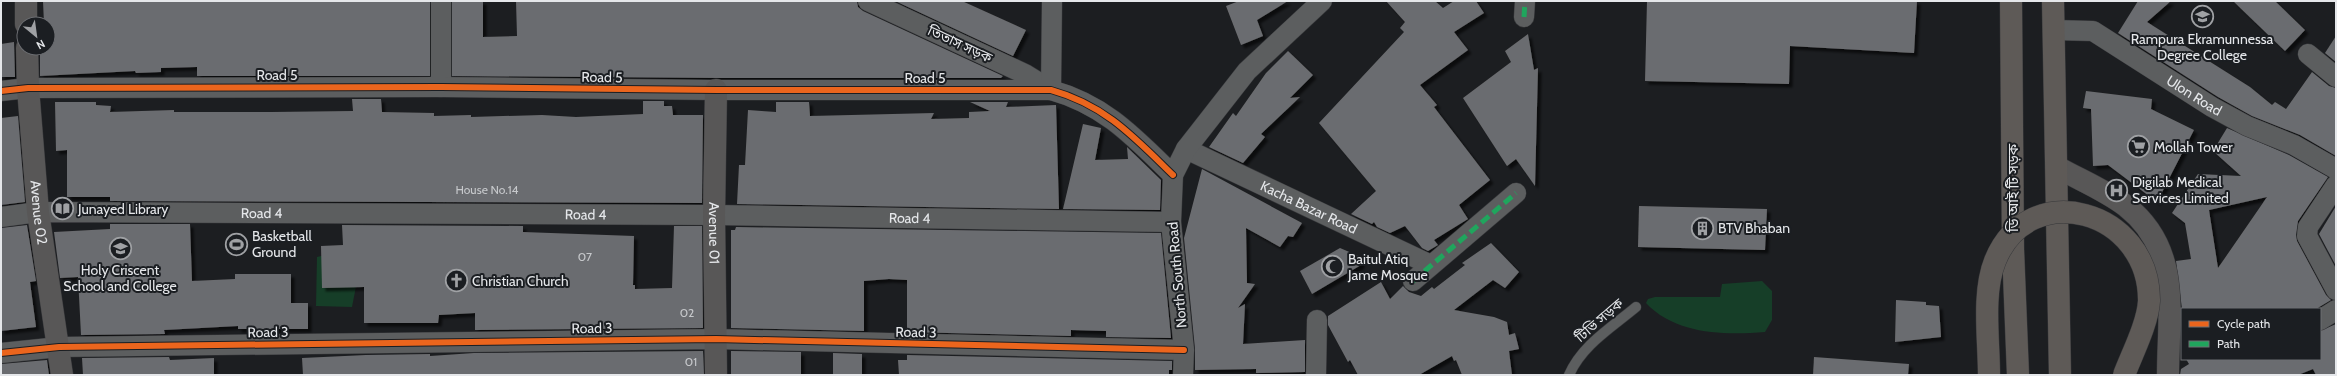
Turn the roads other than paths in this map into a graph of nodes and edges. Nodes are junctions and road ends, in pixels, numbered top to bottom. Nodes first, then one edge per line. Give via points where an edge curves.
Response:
1 (26, 1) edge
2 (441, 1) edge
3 (868, 1) edge
4 (1052, 1) edge
5 (1322, 1) edge
6 (2012, 1) edge
7 (2052, 1) edge
8 (26, 16) edge
9 (2054, 30) junction
10 (2308, 54) dead end
11 (27, 56) edge
12 (2336, 77) edge
13 (441, 87) junction
14 (28, 88) junction
15 (716, 90) junction
16 (1051, 90) junction
17 (1, 91) edge
18 (1186, 149) junction
19 (2057, 167) junction
20 (2336, 169) edge
21 (1173, 175) junction
22 (2336, 185) edge
23 (1516, 193) dead end
24 (38, 212) junction
25 (714, 216) junction
26 (1, 217) edge
27 (1171, 222) junction
28 (1432, 265) junction
29 (1413, 281) dead end
30 (2336, 290) edge
31 (1636, 307) dead end
32 (2336, 310) edge
33 (2321, 319) edge
34 (1317, 320) dead end
35 (716, 338) junction
36 (60, 347) junction
37 (1184, 350) junction
38 (1, 353) edge
39 (62, 375) edge
40 (716, 375) edge
41 (1183, 375) edge
42 (1316, 375) edge
43 (1569, 375) edge
44 (1989, 375) edge
45 (2018, 375) edge
46 (2060, 375) edge
47 (2124, 375) edge
48 (2168, 375) edge

1 - 8 street
2 - 13 street
3 - 16 street, তিতাস সড়ক via 1025,74
4 - 16 street
5 - 18 street via 1247,71
6 - 45 main road, ডি আই টি সড়ক via 2013,249
7 - 9 main road
9 - 19 main road
9 - 20 street, Ulon Road via 2093,30 2212,107 2247,126 2294,145
10 - 12 street
11 - 14 street, Avenue 02
13 - 14 street, Road 5
13 - 15 street, Road 5
14 - 17 street, Road 5
14 - 24 street, Avenue 02
15 - 16 street, Road 5
15 - 25 street, Avenue 01
16 - 21 street, Road 5 via 1072,96 1110,116
18 - 21 street
18 - 28 street, Kacha Bazar Road
19 - 46 main road
19 - 48 street via 2126,207 2147,228 2163,254 2167,267 2170,305
21 - 27 street, North South Road
22 - 30 street via 2308,227 2307,236
23 - 28 street
24 - 25 street, Road 4
24 - 26 street, Road 4
24 - 36 street, Avenue 02
25 - 27 street, Road 4
25 - 35 street, Avenue 01
27 - 37 street, North South Road
28 - 29 street
31 - 43 lane, টিভি সড়ক via 1593,341 1575,361
32 - 33 street
34 - 42 street
35 - 36 street, Road 3
35 - 37 street, Road 3
35 - 40 street, Avenue 01
36 - 38 street, Road 3
36 - 39 street, Avenue 02
37 - 41 street, North South Road
44 - 47 main road, bridge via 1988,291 1995,261 2007,239 2017,230 2038,217 2057,213 2084,215 2107,222 2136,249 2148,284 2149,303

